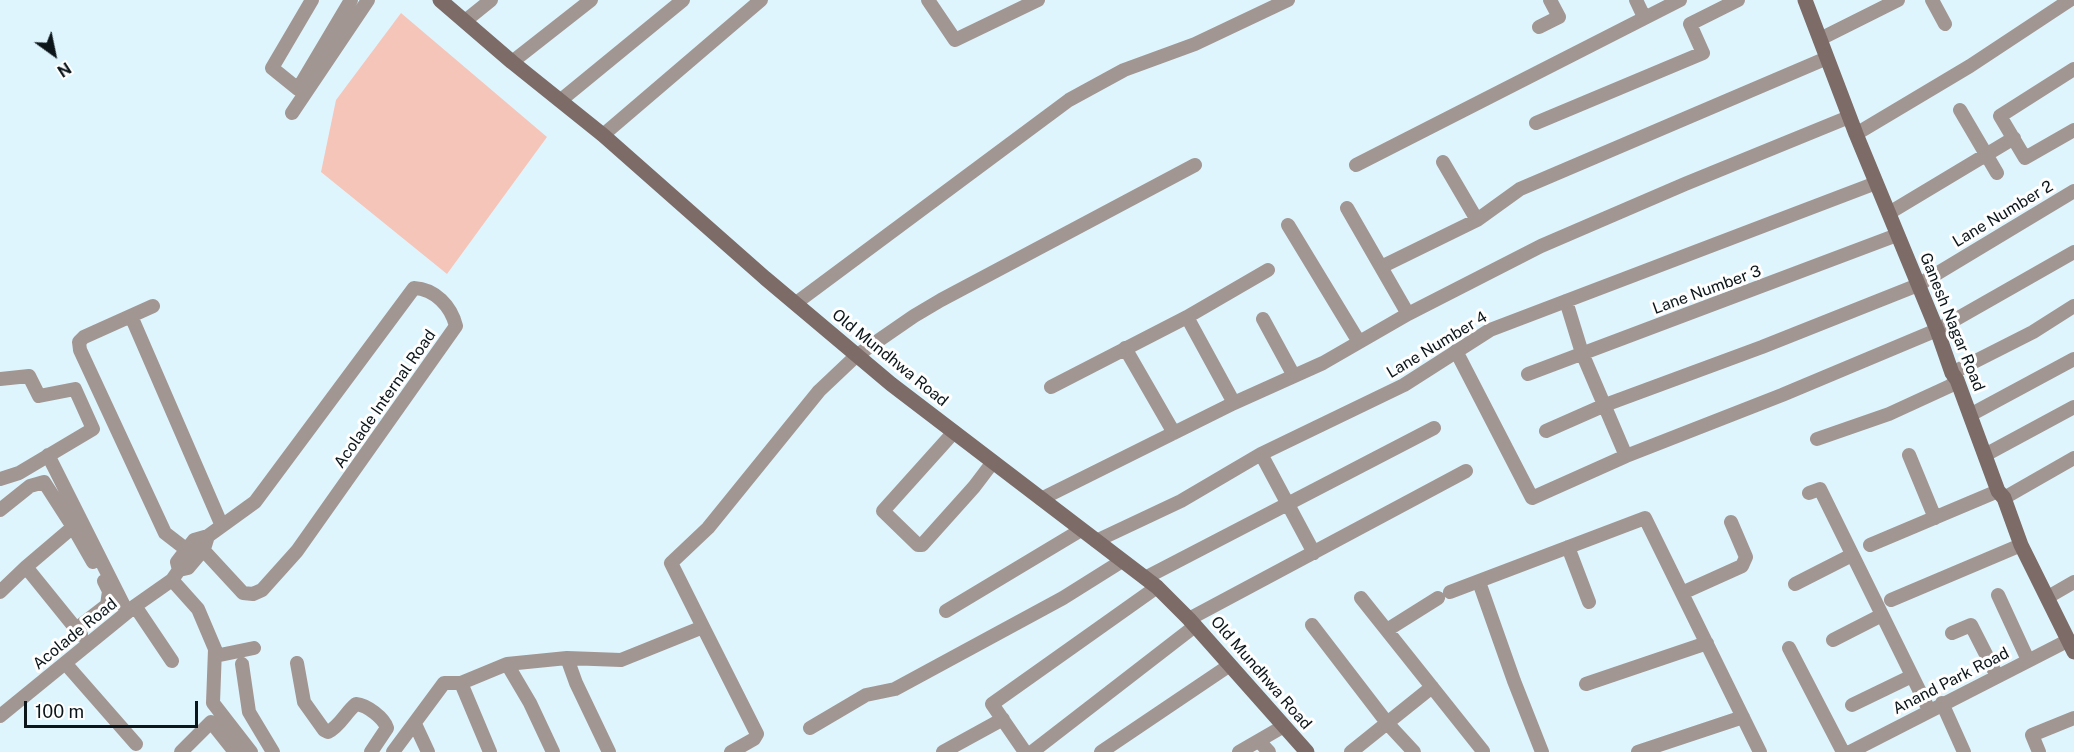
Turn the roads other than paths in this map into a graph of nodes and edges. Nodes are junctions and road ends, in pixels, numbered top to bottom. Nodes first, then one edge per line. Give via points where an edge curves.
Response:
1 (312, 0) edge
2 (351, 0) edge
3 (368, 0) edge
4 (440, 0) edge
5 (491, 0) edge
6 (591, 0) edge
7 (683, 0) edge
8 (761, 0) edge
9 (928, 0) edge
10 (1038, 0) edge
11 (1288, 0) edge
12 (1550, 0) edge
13 (1636, 0) edge
14 (1680, 0) edge
15 (1738, 0) edge
16 (1805, 0) edge
17 (1898, 0) edge
18 (1932, 0) edge
19 (2070, 0) edge
20 (1644, 18) junction
21 (465, 21) junction
22 (1945, 24) dead end
23 (1539, 27) dead end
24 (1820, 39) junction
25 (1827, 58) junction
26 (512, 62) junction
27 (2074, 69) edge
28 (561, 100) junction
29 (1960, 110) dead end
30 (291, 113) dead end
31 (1850, 117) junction
32 (1536, 123) dead end
33 (2074, 130) edge
34 (1856, 134) junction
35 (603, 135) junction
36 (2014, 138) junction
37 (1986, 155) junction
38 (1443, 162) dead end
39 (1195, 165) dead end
40 (1356, 165) dead end
41 (1997, 173) dead end
42 (1876, 183) junction
43 (2074, 191) edge
44 (1347, 208) dead end
45 (1889, 213) junction
46 (1477, 220) junction
47 (1288, 225) dead end
48 (1897, 235) junction
49 (2074, 252) edge
50 (1382, 267) junction
51 (1268, 270) dead end
52 (1918, 285) junction
53 (1566, 301) junction
54 (796, 303) junction
55 (153, 306) dead end
56 (2074, 306) edge
57 (1408, 314) junction
58 (130, 316) junction
59 (1187, 317) junction
60 (1263, 319) dead end
61 (1937, 330) junction
62 (1359, 342) junction
63 (1125, 348) junction
64 (1456, 351) junction
65 (1582, 353) junction
66 (856, 356) junction
67 (2074, 359) edge
68 (1528, 374) dead end
69 (1294, 376) junction
70 (1954, 377) junction
71 (0, 379) edge
72 (1051, 387) dead end
73 (1234, 403) junction
74 (1605, 405) junction
75 (2074, 407) edge
76 (1970, 415) junction
77 (1434, 428) dead end
78 (1546, 431) dead end
79 (954, 432) junction
80 (1174, 433) junction
81 (1817, 439) dead end
82 (1260, 454) junction
83 (48, 455) junction
84 (1910, 455) dead end
85 (1984, 455) junction
86 (1626, 456) junction
87 (2074, 458) edge
88 (993, 462) junction
89 (1466, 471) dead end
90 (0, 479) edge
91 (1809, 493) dead end
92 (2001, 494) junction
93 (1041, 499) junction
94 (1288, 504) junction
95 (0, 510) edge
96 (1935, 518) junction
97 (1731, 522) dead end
98 (222, 526) junction
99 (73, 527) junction
100 (1082, 530) junction
101 (1096, 541) junction
102 (198, 544) junction
103 (1870, 545) dead end
104 (2021, 545) junction
105 (1568, 547) junction
106 (1314, 553) junction
107 (1852, 555) junction
108 (1122, 561) junction
109 (26, 567) junction
110 (176, 575) junction
111 (1479, 582) junction
112 (2074, 582) edge
113 (1151, 583) junction
114 (1795, 584) dead end
115 (0, 592) edge
116 (1682, 593) junction
117 (1998, 595) dead end
118 (2048, 597) junction
119 (1361, 598) dead end
120 (1891, 600) dead end
121 (1589, 602) dead end
122 (131, 609) junction
123 (946, 611) dead end
124 (1882, 615) junction
125 (1192, 622) junction
126 (1312, 625) dead end
127 (703, 627) junction
128 (76, 628) junction
129 (1387, 630) junction
130 (1952, 633) dead end
131 (1833, 640) dead end
132 (1707, 643) junction
133 (88, 644) junction
134 (2071, 646) edge
135 (254, 648) dead end
136 (1788, 648) dead end
137 (215, 656) junction
138 (567, 658) junction
139 (2028, 660) junction
140 (172, 662) dead end
141 (65, 663) junction
142 (297, 663) dead end
143 (242, 664) dead end
144 (507, 664) junction
145 (1230, 665) junction
146 (1912, 676) junction
147 (1997, 676) junction
148 (461, 683) junction
149 (1586, 684) dead end
150 (1432, 687) junction
151 (1942, 703) junction
152 (1852, 705) dead end
153 (2, 710) edge
154 (1929, 711) junction
155 (1743, 717) junction
156 (2074, 718) edge
157 (1003, 719) junction
158 (416, 724) junction
159 (1388, 724) junction
160 (1284, 726) junction
161 (810, 728) dead end
162 (1258, 741) junction
163 (136, 744) dead end
164 (1483, 751) edge
165 (182, 752) edge
166 (235, 752) edge
167 (251, 752) edge
168 (273, 752) edge
169 (371, 752) edge
170 (393, 752) edge
171 (428, 752) edge
172 (490, 752) edge
173 (553, 752) edge
174 (609, 752) edge
175 (731, 752) edge
176 (943, 752) edge
177 (1025, 752) edge
178 (1032, 752) edge
179 (1101, 752) edge
180 (1239, 752) edge
181 (1269, 752) edge
182 (1307, 752) edge
183 (1351, 752) edge
184 (1413, 752) edge
185 (1542, 752) edge
186 (1638, 752) edge
187 (1760, 752) edge
188 (1843, 752) edge
189 (1850, 752) edge
190 (1964, 752) edge
191 (2039, 752) edge

1 - 2 street via 272,68 298,89
3 - 30 street
4 - 21 street, Old Mundhwa Road
5 - 21 street
6 - 26 street
7 - 28 street
8 - 35 street
9 - 10 street via 955,40
11 - 54 street via 1195,44 1124,70 1069,100
12 - 23 street via 1559,17
13 - 20 street
14 - 20 street
15 - 32 street via 1690,24 1703,52
16 - 24 street, Ganesh Nagar Road
17 - 24 street
18 - 22 street
19 - 34 street
20 - 40 street
21 - 26 street, Old Mundhwa Road
24 - 25 street, Ganesh Nagar Road
25 - 31 street, Ganesh Nagar Road
25 - 46 street via 1520,189
26 - 28 street, Old Mundhwa Road
27 - 36 street via 2000,116
28 - 35 street, Old Mundhwa Road
29 - 37 street
31 - 34 street, Ganesh Nagar Road
31 - 57 street via 1541,246
33 - 36 street via 2025,158
34 - 42 street, Ganesh Nagar Road
35 - 54 street, Old Mundhwa Road
36 - 37 street
37 - 41 street
37 - 45 street
38 - 46 street
39 - 66 street via 941,300
42 - 45 street, Ganesh Nagar Road
42 - 53 street, Lane Number 4
43 - 52 street, Lane Number 2
44 - 50 street
45 - 48 street, Ganesh Nagar Road
46 - 50 street
47 - 62 street
48 - 52 street, Ganesh Nagar Road
48 - 65 street, Lane Number 3
49 - 61 street
50 - 57 street
51 - 59 street
52 - 61 street, Ganesh Nagar Road
52 - 74 street, Lane Number 2
53 - 64 street, Lane Number 4 via 1490,330
53 - 65 street
54 - 66 street, Old Mundhwa Road
55 - 58 street
56 - 70 street
57 - 62 street
58 - 98 street
58 - 102 street via 84,337 79,342 80,351 165,533
59 - 63 street
59 - 73 street
60 - 69 street
61 - 70 street, Ganesh Nagar Road
61 - 86 street
62 - 69 street
63 - 72 street
63 - 80 street
64 - 82 street, Lane Number 4 via 1404,385
64 - 86 street via 1532,498
65 - 68 street, Lane Number 3
65 - 74 street
66 - 79 street, Old Mundhwa Road
66 - 127 street via 819,392 708,528 670,563
67 - 76 street
69 - 73 street
70 - 76 street, Ganesh Nagar Road
70 - 81 street via 1950,386 1889,414
71 - 83 street via 29,376 39,396 75,389 93,429
73 - 80 street
74 - 78 street, Lane Number 2
74 - 86 street
75 - 85 street
76 - 85 street, Ganesh Nagar Road
77 - 94 street
79 - 88 street, Old Mundhwa Road
79 - 88 street via 883,511 918,545 937,529
80 - 93 street
82 - 94 street
82 - 101 street, Lane Number 4 via 1181,501
83 - 90 street via 20,473
83 - 122 street
84 - 96 street
85 - 92 street, Ganesh Nagar Road
87 - 92 street
88 - 93 street, Old Mundhwa Road
89 - 106 street
91 - 107 street via 1820,489
92 - 96 street
92 - 104 street, Ganesh Nagar Road
93 - 100 street, Old Mundhwa Road
94 - 106 street
94 - 113 street
95 - 99 street via 30,486 44,482
96 - 103 street
97 - 116 street via 1746,557 1742,566
98 - 102 street, Acolade Internal Road
98 - 102 street, Acolade Internal Road via 255,502 414,288 425,289 453,312 456,326 297,551 262,590 243,594
99 - 109 street
99 - 128 street via 109,591 107,605
100 - 101 street, Old Mundhwa Road
100 - 123 street
101 - 108 street, Old Mundhwa Road
102 - 110 street, Acolade Internal Road via 188,568
104 - 118 street, Ganesh Nagar Road
104 - 120 street
105 - 111 street
105 - 116 street via 1645,518
105 - 121 street
106 - 125 street
107 - 114 street
107 - 124 street
108 - 113 street, Old Mundhwa Road
108 - 161 street via 1063,598 895,689 866,695
109 - 115 street
109 - 128 street
110 - 122 street, Acolade Road
110 - 137 street via 198,609
111 - 129 street via 1444,595
111 - 185 street
112 - 118 street
113 - 125 street, Old Mundhwa Road
113 - 157 street via 992,704
116 - 132 street
117 - 139 street
118 - 134 street, Ganesh Nagar Road
119 - 129 street
122 - 133 street, Acolade Road
122 - 140 street
124 - 131 street
124 - 146 street
125 - 145 street, Old Mundhwa Road
125 - 178 street
126 - 159 street
127 - 138 street via 621,660
127 - 175 street via 757,734
128 - 133 street
129 - 150 street
130 - 147 street via 1971,625
132 - 149 street
132 - 155 street
133 - 141 street, Acolade Road
134 - 139 street, Anand Park Road
135 - 137 street
136 - 188 street
137 - 167 street via 213,703
138 - 144 street
138 - 174 street
139 - 147 street, Anand Park Road
141 - 153 street, Acolade Road
141 - 163 street
142 - 169 street via 304,702 324,730 333,730 356,704 362,704 385,722 385,734
143 - 168 street via 249,712
144 - 148 street
144 - 173 street
145 - 160 street, Old Mundhwa Road
145 - 179 street
146 - 152 street
146 - 154 street
147 - 151 street, Anand Park Road
148 - 158 street via 444,683
148 - 172 street
150 - 159 street
150 - 164 street
151 - 154 street, Anand Park Road
151 - 190 street
154 - 189 street, Anand Park Road
155 - 186 street
155 - 187 street
156 - 191 street via 2032,735
157 - 176 street
157 - 177 street
158 - 170 street
158 - 171 street
159 - 183 street
159 - 184 street
160 - 162 street
160 - 182 street, Old Mundhwa Road
162 - 180 street
162 - 181 street
165 - 166 street via 211,722

